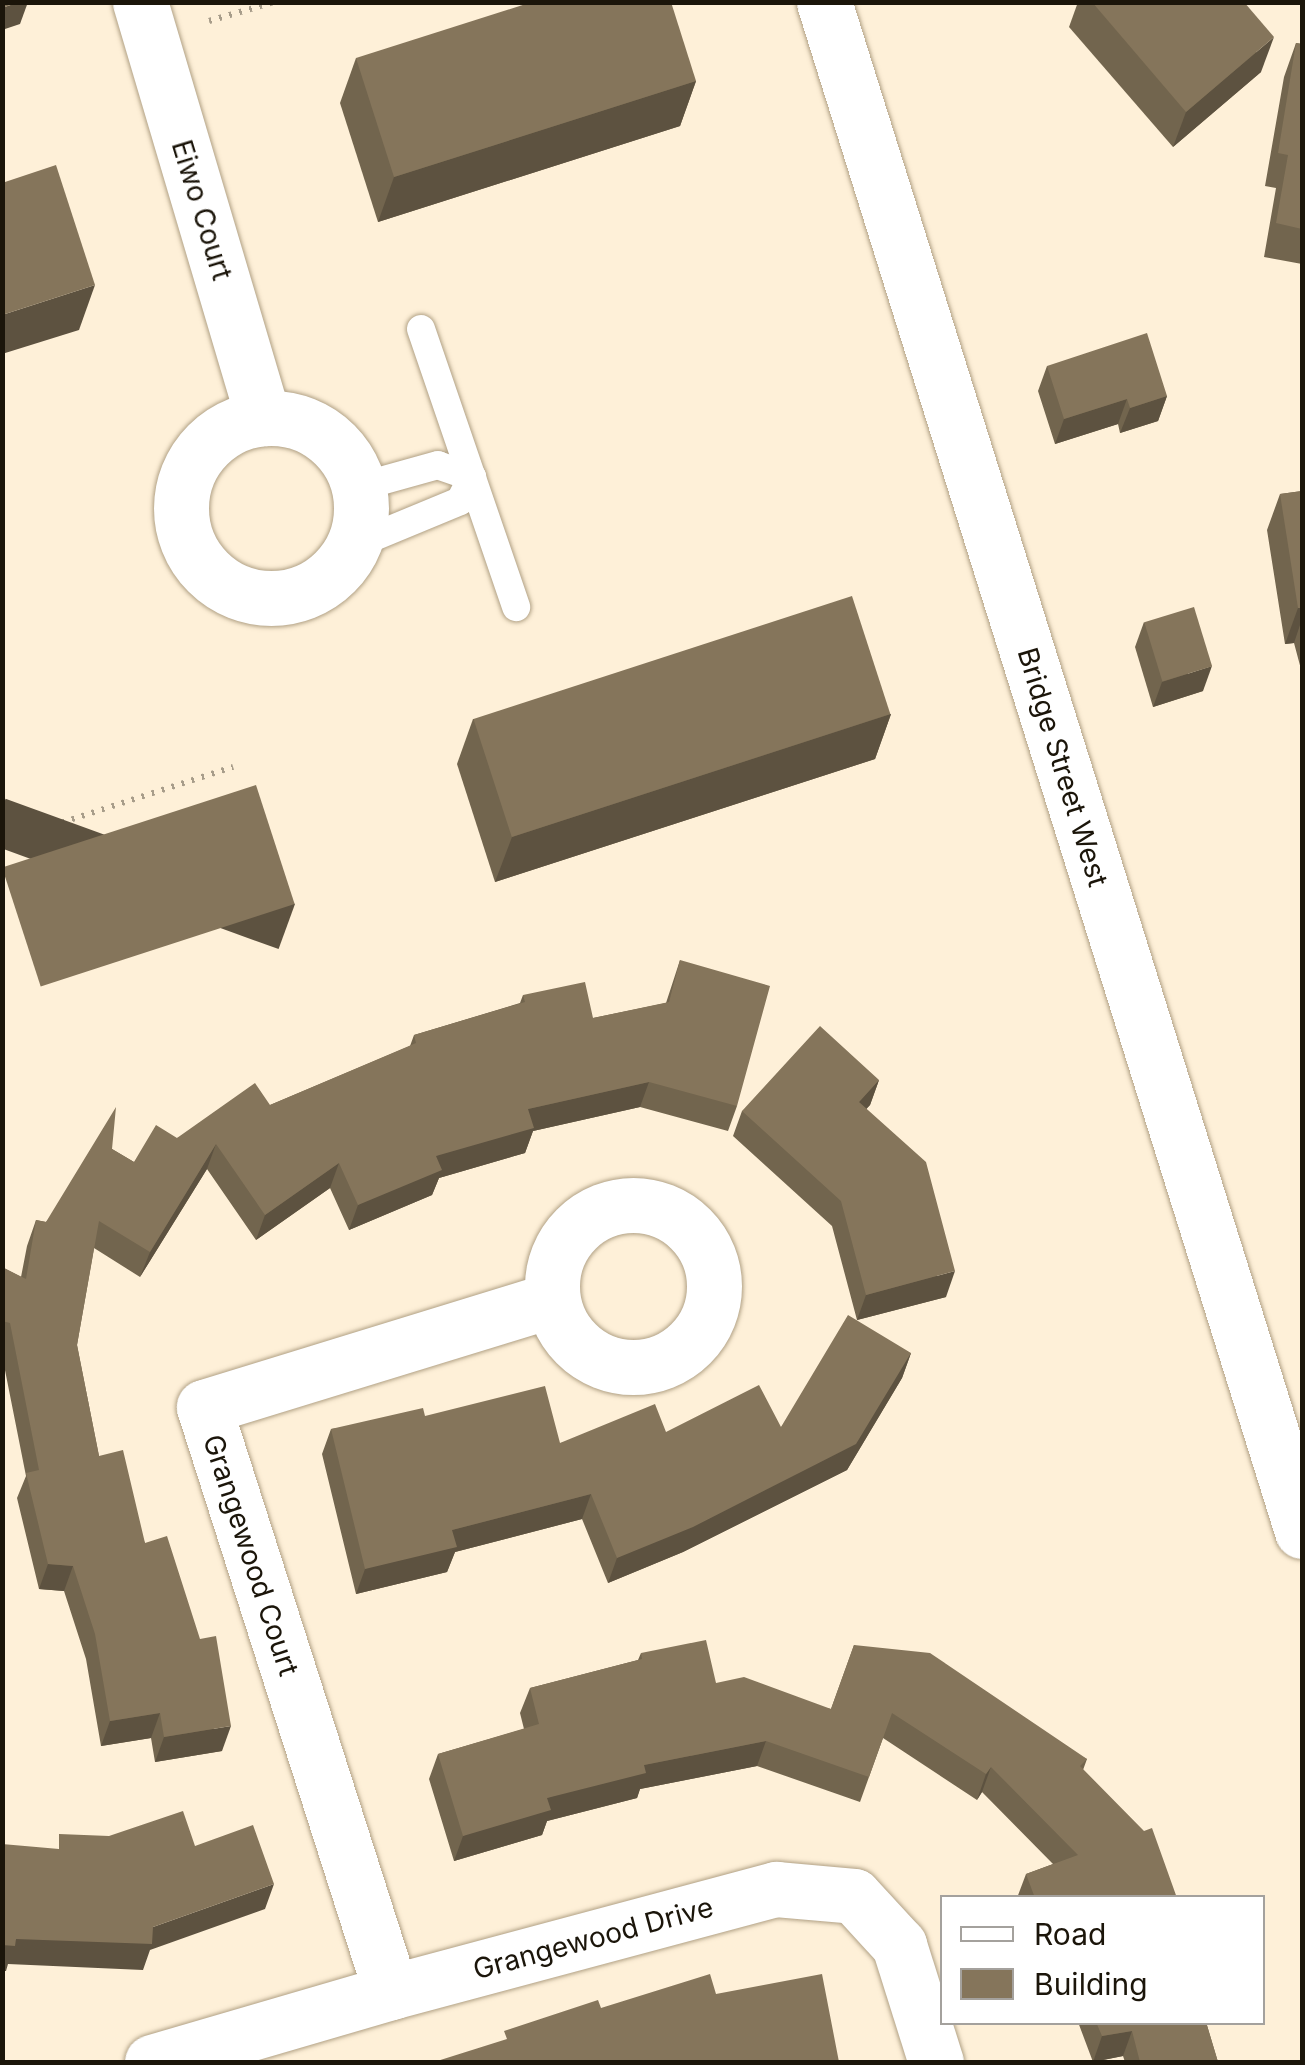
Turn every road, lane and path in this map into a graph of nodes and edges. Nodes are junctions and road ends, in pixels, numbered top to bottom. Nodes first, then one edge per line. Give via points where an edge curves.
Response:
1 (140, 2) edge
2 (274, 2) edge
3 (824, 2) edge
4 (209, 21) dead end
5 (421, 329) dead end
6 (263, 418) junction
7 (472, 477) junction
8 (359, 487) junction
9 (354, 545) junction
10 (516, 607) dead end
11 (233, 766) dead end
12 (2, 842) edge
13 (552, 1300) dead end
14 (1302, 1531) edge
15 (391, 1992) junction
16 (152, 2062) edge
17 (936, 2062) edge

1 - 6 street, Eiwo Court
2 - 4 path
3 - 14 street, Bridge Street West
5 - 7 lane
6 - 8 street via 319,432 342,453
6 - 9 street via 233,426 192,462 181,491 184,538 200,566 235,590 276,599 308,592 337,571
7 - 8 lane via 438,465
7 - 9 lane via 460,501
7 - 10 lane
8 - 9 street
11 - 12 path
13 - 15 street, Grangewood Court via 204,1408
15 - 16 street, Grangewood Drive
15 - 17 street, Grangewood Drive via 776,1889 854,1896 900,1945

